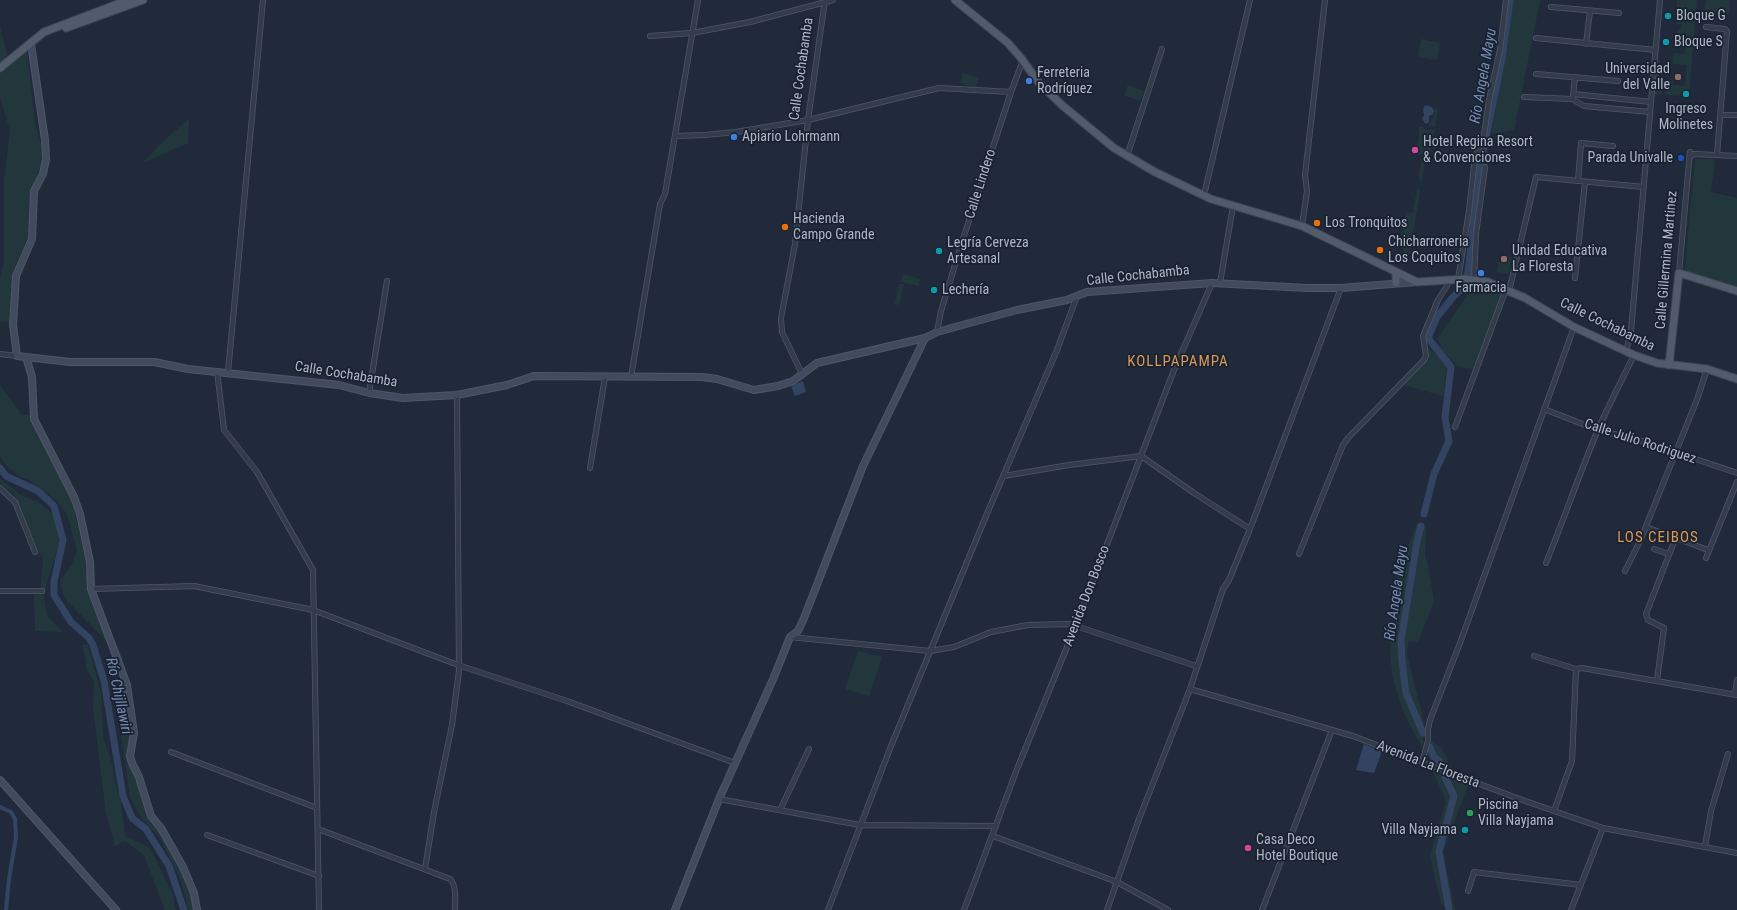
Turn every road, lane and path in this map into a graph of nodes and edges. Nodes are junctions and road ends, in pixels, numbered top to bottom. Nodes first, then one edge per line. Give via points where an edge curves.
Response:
1 (128, 0) edge
2 (143, 0) edge
3 (263, 0) edge
4 (698, 0) edge
5 (833, 0) edge
6 (955, 0) edge
7 (1250, 0) edge
8 (1325, 0) edge
9 (1506, 0) edge
10 (1660, 0) edge
11 (825, 1) edge
12 (1551, 7) dead end
13 (1590, 11) junction
14 (1619, 13) dead end
15 (1706, 27) dead end
16 (692, 33) junction
17 (650, 36) dead end
18 (1536, 38) dead end
19 (38, 39) junction
20 (31, 44) junction
21 (1586, 44) junction
22 (1162, 49) dead end
23 (1655, 50) junction
24 (1023, 60) junction
25 (0, 68) edge
26 (1536, 74) dead end
27 (1575, 77) junction
28 (1618, 81) dead end
29 (1011, 92) junction
30 (1524, 97) dead end
31 (1573, 97) junction
32 (1651, 102) junction
33 (1650, 112) junction
34 (1721, 115) junction
35 (1737, 115) edge
36 (808, 120) junction
37 (676, 136) junction
38 (1613, 146) dead end
39 (1717, 155) junction
40 (1127, 156) junction
41 (1737, 156) edge
42 (1485, 167) dead end
43 (1578, 181) junction
44 (1585, 182) junction
45 (1644, 187) junction
46 (1204, 195) junction
47 (1233, 206) junction
48 (1302, 226) junction
49 (1396, 272) junction
50 (1680, 272) junction
51 (1575, 278) dead end
52 (1467, 279) junction
53 (387, 281) dead end
54 (1448, 281) junction
55 (1417, 282) junction
56 (1212, 283) junction
57 (1220, 283) junction
58 (1396, 283) junction
59 (1340, 288) junction
60 (1508, 290) junction
61 (1737, 291) edge
62 (1077, 296) junction
63 (1574, 327) junction
64 (937, 332) junction
65 (925, 338) junction
66 (1626, 351) junction
67 (0, 354) edge
68 (1634, 355) junction
69 (17, 356) junction
70 (26, 357) junction
71 (1670, 365) junction
72 (1707, 369) junction
73 (217, 371) junction
74 (228, 372) junction
75 (802, 374) junction
76 (605, 377) junction
77 (631, 377) junction
78 (1737, 379) edge
79 (369, 393) junction
80 (457, 395) junction
81 (1544, 409) junction
82 (1455, 427) dead end
83 (1598, 430) junction
84 (1675, 452) junction
85 (1141, 456) junction
86 (590, 468) dead end
87 (1737, 473) edge
88 (1004, 476) junction
89 (1737, 482) edge
90 (0, 488) edge
91 (1646, 527) junction
92 (1250, 529) junction
93 (1676, 537) junction
94 (1654, 549) dead end
95 (1708, 550) junction
96 (36, 552) dead end
97 (1299, 554) dead end
98 (1668, 554) junction
99 (1706, 558) dead end
100 (1546, 562) dead end
101 (1625, 571) dead end
102 (91, 589) junction
103 (0, 591) edge
104 (42, 591) dead end
105 (314, 610) junction
106 (1076, 625) junction
107 (790, 637) junction
108 (930, 651) junction
109 (1534, 656) dead end
110 (458, 664) junction
111 (1196, 666) junction
112 (1576, 669) junction
113 (1657, 680) junction
114 (1737, 680) edge
115 (1190, 689) junction
116 (1736, 695) edge
117 (1332, 730) junction
118 (810, 749) dead end
119 (171, 752) dead end
120 (1728, 754) dead end
121 (1422, 762) junction
122 (735, 763) junction
123 (0, 780) edge
124 (718, 799) junction
125 (317, 808) junction
126 (780, 810) junction
127 (1554, 812) junction
128 (860, 825) junction
129 (996, 826) junction
130 (1604, 828) junction
131 (318, 829) junction
132 (207, 835) dead end
133 (993, 836) junction
134 (1705, 846) junction
135 (1737, 853) edge
136 (425, 869) junction
137 (319, 876) junction
138 (1117, 882) junction
139 (1581, 885) junction
140 (1468, 891) dead end
141 (116, 910) edge
142 (196, 910) edge
143 (319, 910) edge
144 (455, 910) edge
145 (675, 910) edge
146 (828, 910) edge
147 (964, 910) edge
148 (1107, 910) edge
149 (1168, 910) edge
150 (1262, 910) edge
151 (1571, 910) edge

1 - 19 main road via 44,32
2 - 19 main road
3 - 74 street
4 - 16 street
5 - 11 street
6 - 24 main road via 1008,43
7 - 46 street
8 - 48 street
9 - 52 street via 1500,50 1484,135 1475,157 1469,211
10 - 23 street
11 - 16 street via 750,22
11 - 36 street, Calle Cochabamba
12 - 13 street
13 - 14 street
13 - 21 street
15 - 34 street via 1727,31
16 - 17 street
16 - 37 street
18 - 21 street
19 - 20 main road
20 - 25 main road
20 - 69 street via 46,159 43,174 34,191 32,239 16,276 13,330
21 - 23 street
22 - 40 street
23 - 32 street
24 - 29 street, Calle Lindero
24 - 40 main road via 1036,80 1063,106
26 - 27 street
27 - 28 street
27 - 31 street
29 - 36 street via 939,88
29 - 64 street, Calle Lindero via 941,310
30 - 31 street
31 - 32 street
31 - 33 street via 1584,106
32 - 33 street
33 - 45 street
34 - 35 street
34 - 39 street
36 - 37 street via 720,134
36 - 75 street, Calle Cochabamba via 795,244 781,318 782,332
37 - 77 street via 665,194 660,204
38 - 43 street via 1581,143
39 - 41 street
39 - 50 street, Calle Gillermina Martinez via 1688,154
40 - 46 main road
42 - 52 street
43 - 44 street
43 - 60 street via 1536,177
44 - 45 street
44 - 51 street
45 - 66 street via 1631,331
46 - 47 main road
47 - 48 main road
47 - 57 street
48 - 49 main road
49 - 55 main road
49 - 58 main road
50 - 61 main road
50 - 71 main road, Calle Gillermina Martinez
52 - 54 main road, Calle Cochabamba
52 - 60 main road, Calle Cochabamba via 1488,282
53 - 79 street
54 - 55 main road, Calle Cochabamba
54 - 97 street via 1423,336 1426,356 1424,360 1343,445
55 - 58 street, Calle Cochabamba
56 - 57 street, Calle Cochabamba
56 - 62 street, Calle Cochabamba via 1087,292
56 - 85 street, Avenida Don Bosco via 1174,370
57 - 59 street, Calle Cochabamba
58 - 59 street, Calle Cochabamba
59 - 92 street
60 - 63 main road, Calle Cochabamba
60 - 82 street
62 - 64 street, Calle Cochabamba
62 - 88 street
63 - 66 main road, Calle Cochabamba
63 - 81 street
64 - 65 street, Calle Cochabamba
65 - 75 street, Calle Cochabamba via 817,363
65 - 107 street via 863,466 804,618 798,631
66 - 68 main road, Calle Cochabamba
67 - 69 street, Calle Cochabamba
68 - 71 main road, Calle Cochabamba
68 - 83 street
69 - 70 street, Calle Cochabamba
70 - 73 street, Calle Cochabamba via 70,362 154,362 188,369
70 - 102 street via 32,377 34,419 74,497 80,514 90,562
71 - 72 main road, Calle Cochabamba
72 - 78 main road, Calle Cochabamba
72 - 84 street
73 - 74 street, Calle Cochabamba
73 - 105 street via 224,430 257,472 313,570
74 - 79 street, Calle Cochabamba via 339,386
75 - 77 street, Calle Cochabamba via 786,384 754,390 702,377
76 - 77 street, Calle Cochabamba
76 - 80 street, Calle Cochabamba via 534,376 507,385
76 - 86 street
79 - 80 street, Calle Cochabamba via 402,398
80 - 110 street
81 - 83 street, Calle Julio Rodriguez
81 - 121 street via 1460,644 1430,720
83 - 84 street, Calle Julio Rodriguez via 1614,432
83 - 100 street
84 - 87 street, Calle Julio Rodriguez
84 - 91 street
85 - 88 street
85 - 92 street
85 - 106 street, Avenida Don Bosco
88 - 108 street
89 - 95 street
90 - 96 street via 15,502
91 - 93 street
91 - 101 street
92 - 111 street via 1223,589
93 - 95 street
93 - 98 street
94 - 98 street
95 - 99 street
98 - 113 street via 1646,614 1648,620 1664,628
102 - 105 street via 194,586
102 - 142 street via 127,685 134,733 130,756 132,763 151,816 161,828 183,867 194,893
103 - 104 street
105 - 110 street
105 - 125 street
106 - 108 street via 1028,625 991,632 954,647
106 - 111 street
106 - 129 street, Avenida Don Bosco via 1016,770
107 - 108 street
107 - 122 street
108 - 128 street
109 - 112 street
110 - 122 street via 568,701
110 - 136 street via 452,725 432,818
111 - 115 street
112 - 113 street
112 - 127 street via 1572,761
113 - 116 street
114 - 116 street
115 - 117 street, Avenida La Floresta
115 - 138 street
117 - 121 street, Avenida La Floresta
117 - 150 street
118 - 126 street
119 - 125 street
120 - 134 street via 1711,811
121 - 127 street, Avenida La Floresta
122 - 124 street
123 - 141 street
124 - 126 street
124 - 145 street
125 - 131 street
126 - 128 street
127 - 130 street, Avenida La Floresta
128 - 129 street
128 - 146 street
129 - 133 street, Avenida Don Bosco
130 - 134 street, Avenida La Floresta
130 - 139 street
131 - 136 street
131 - 137 street
132 - 137 street
133 - 138 street
133 - 147 street, Avenida Don Bosco
134 - 135 street, Avenida La Floresta
136 - 144 street via 453,882
137 - 143 street
138 - 148 street
138 - 149 street
139 - 140 street via 1474,872
139 - 151 street

